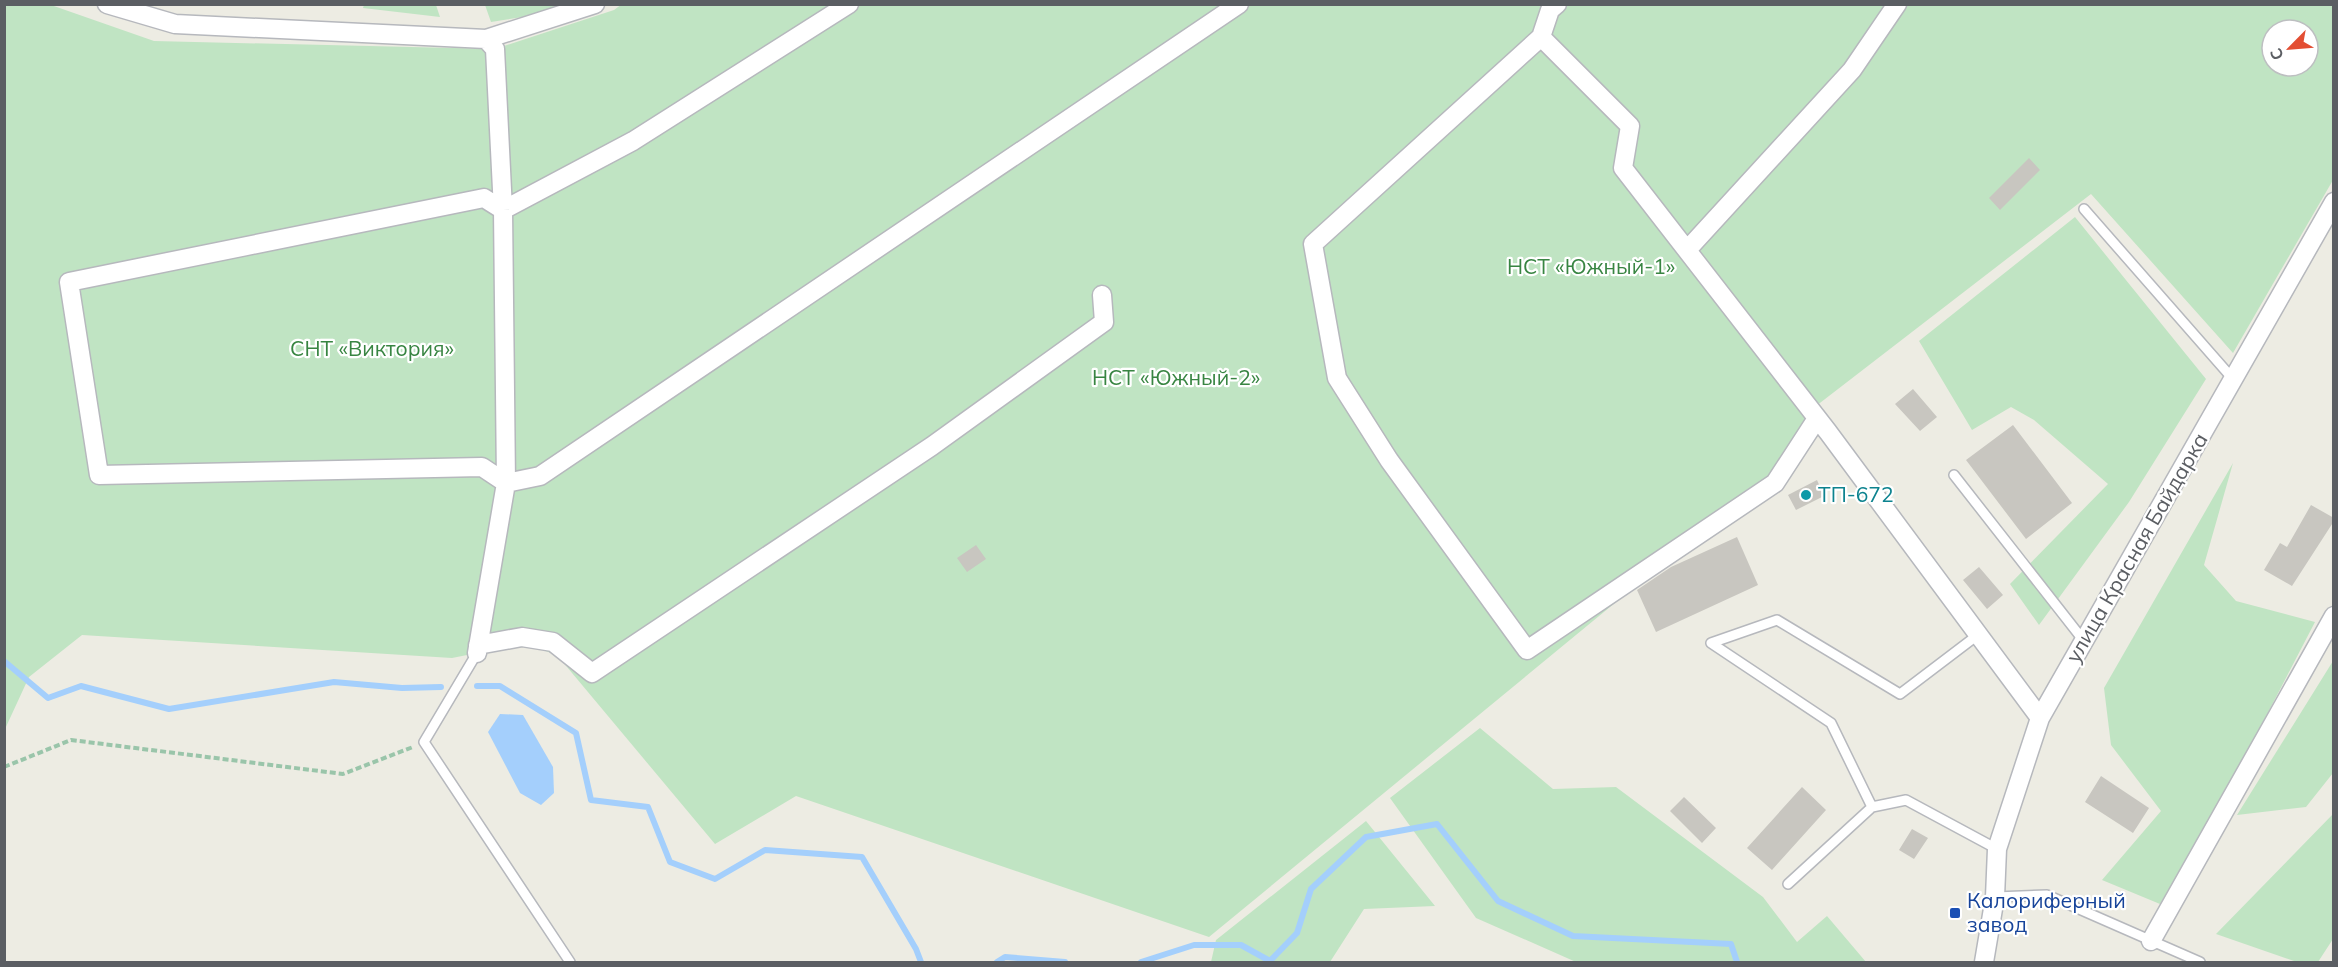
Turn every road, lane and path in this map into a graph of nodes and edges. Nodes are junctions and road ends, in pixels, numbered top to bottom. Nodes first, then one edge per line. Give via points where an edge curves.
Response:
1 (106, 4) edge
2 (595, 4) edge
3 (849, 4) edge
4 (1239, 4) edge
5 (1557, 4) edge
6 (1897, 4) edge
7 (1541, 37) junction
8 (486, 39) junction
9 (2334, 202) edge
10 (2084, 209) dead end
11 (503, 210) junction
12 (1687, 250) junction
13 (1102, 295) dead end
14 (2233, 379) junction
15 (1816, 420) junction
16 (1954, 475) dead end
17 (506, 483) junction
18 (2334, 616) edge
19 (1979, 633) junction
20 (2084, 641) junction
21 (477, 649) junction
22 (2040, 718) junction
23 (424, 742) junction
24 (4, 767) edge
25 (1872, 807) junction
26 (1997, 849) junction
27 (1788, 884) dead end
28 (1994, 906) junction
29 (2151, 941) junction
30 (570, 963) edge
31 (1984, 963) edge
32 (2200, 963) edge

1 - 8 street via 175,24
2 - 8 street
3 - 11 street via 633,141
4 - 17 street via 540,476
5 - 7 street via 1550,10
6 - 12 street via 1852,70
7 - 12 street via 1630,126 1623,168
7 - 15 street via 1312,244 1337,378 1389,460 1527,650 1774,483
8 - 11 street via 495,49
9 - 14 street, улица Красная Байдарка
10 - 14 lane
11 - 17 street
11 - 17 street via 484,198 69,282 99,475 482,467
12 - 15 street
13 - 21 street via 1104,322 932,446 592,673 553,642 522,637
14 - 20 street, улица Красная Байдарка
15 - 19 street
16 - 20 lane
17 - 21 street
18 - 29 street
19 - 22 street
19 - 25 lane via 1900,694 1777,620 1711,643 1832,723
20 - 22 street, улица Красная Байдарка
21 - 23 lane
22 - 26 street, улица Красная Байдарка
23 - 24 path via 343,774 71,740
23 - 30 lane
25 - 26 lane via 1906,800
25 - 27 lane
26 - 28 street, улица Красная Байдарка
28 - 29 lane via 2047,895
28 - 31 street, улица Красная Байдарка
29 - 32 lane

